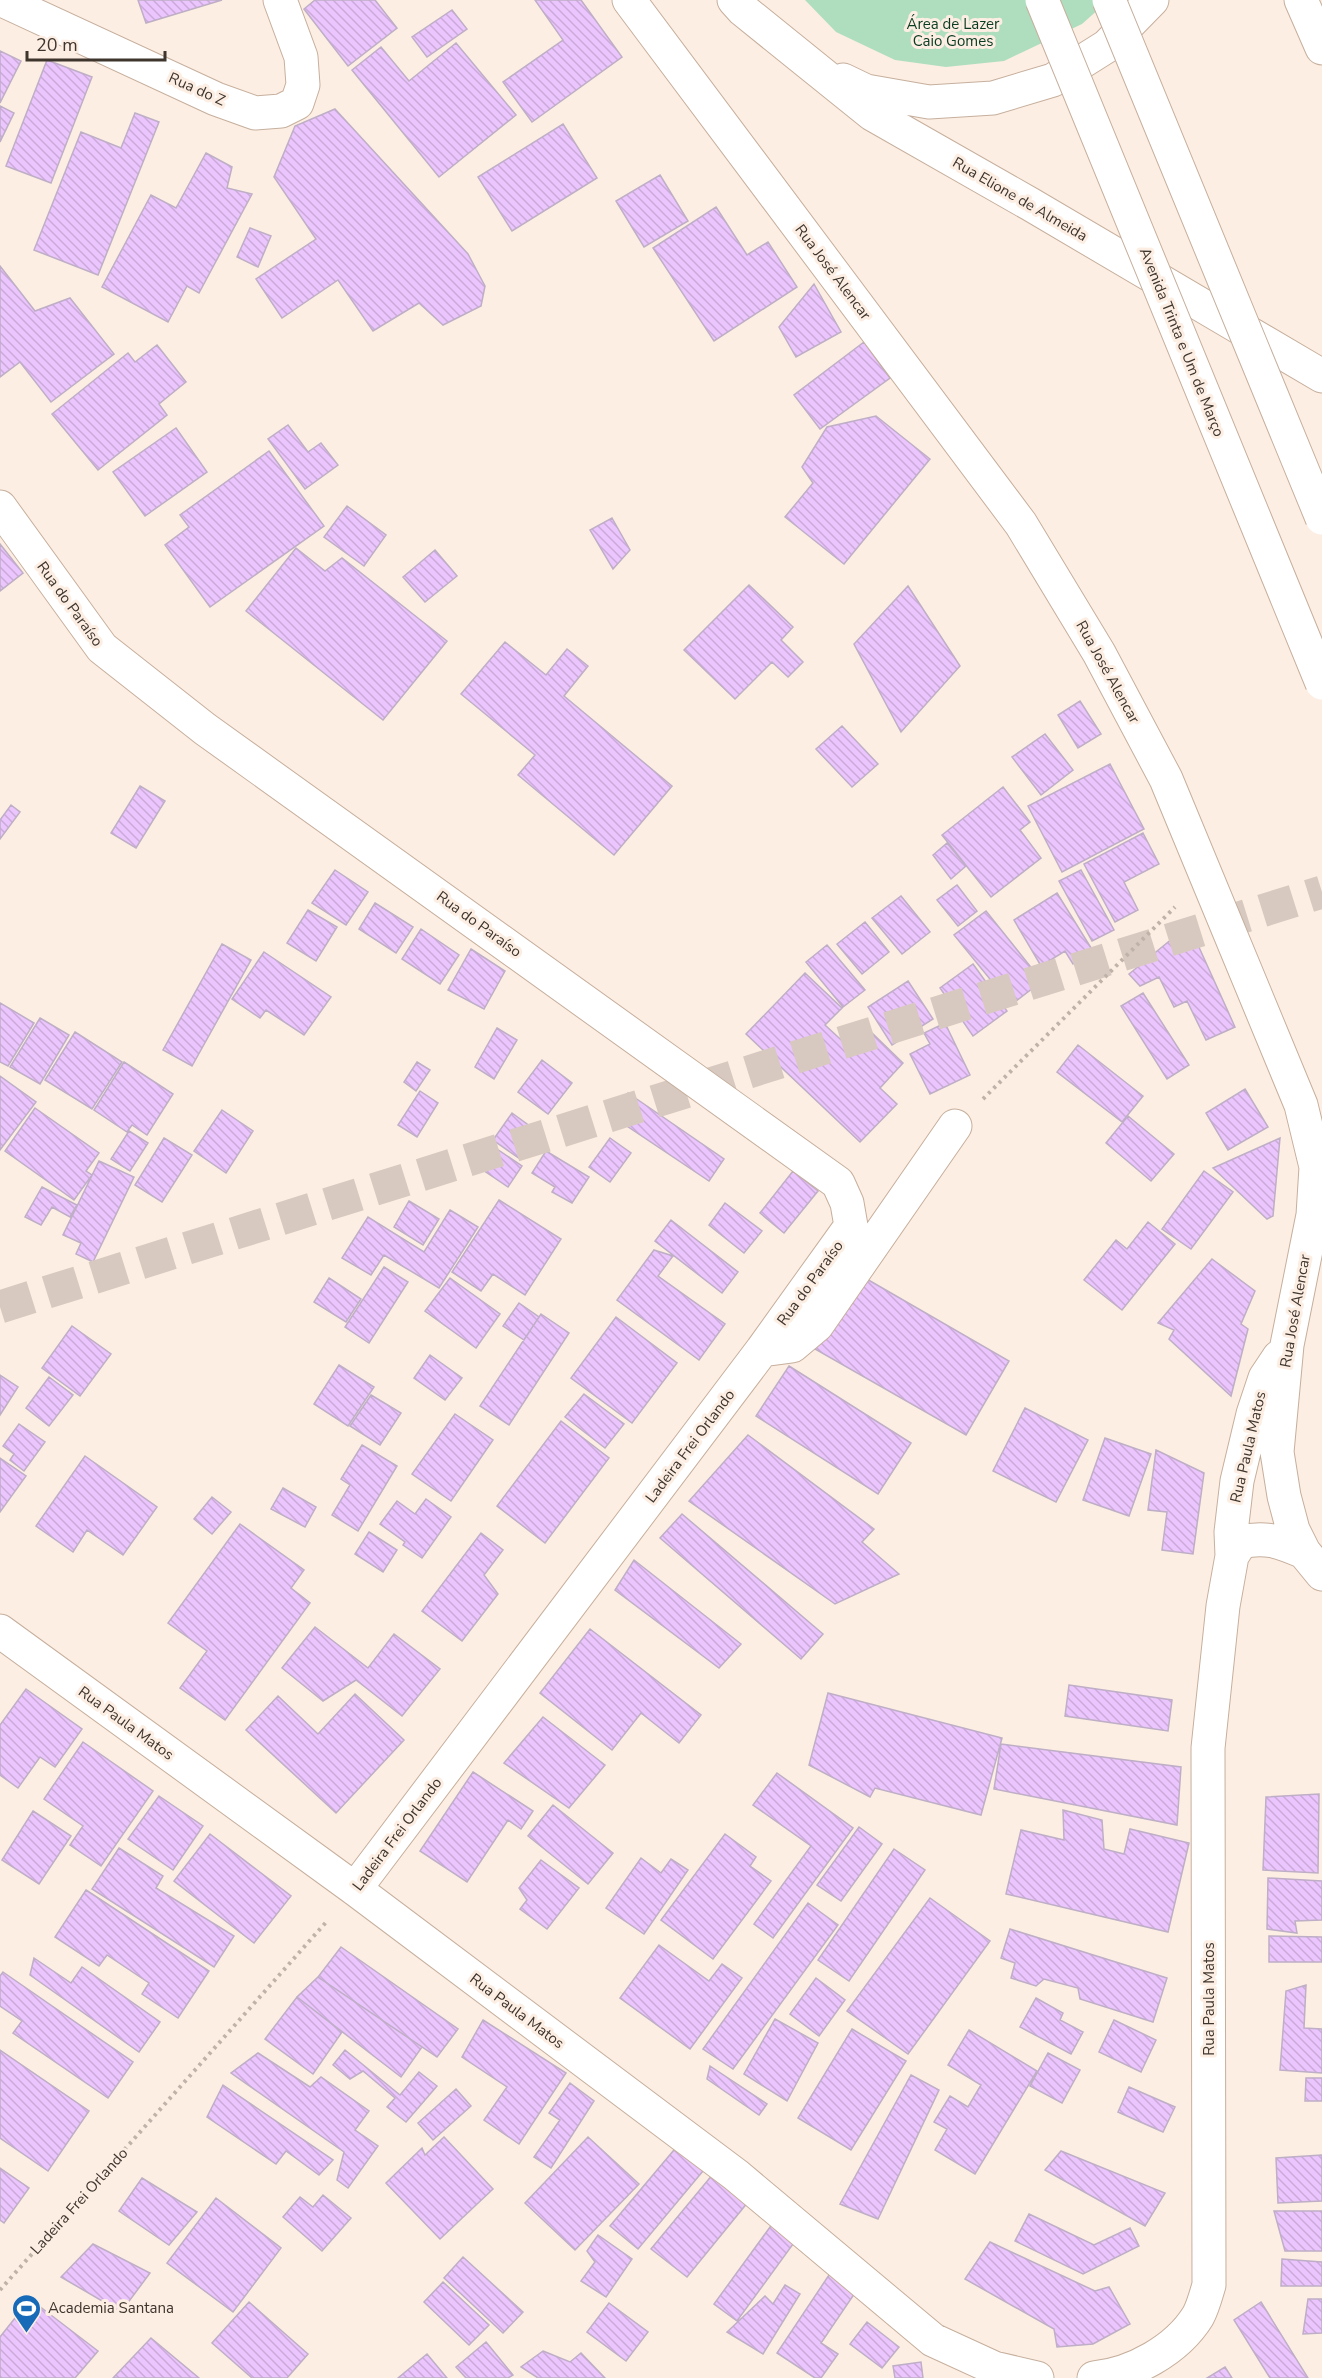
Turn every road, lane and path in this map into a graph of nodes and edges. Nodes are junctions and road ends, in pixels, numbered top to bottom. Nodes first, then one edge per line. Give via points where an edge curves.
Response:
1 (2, 0) edge
2 (280, 0) edge
3 (629, 0) edge
4 (734, 0) edge
5 (1042, 0) edge
6 (1109, 0) edge
7 (1152, 0) edge
8 (1301, 0) edge
9 (1322, 48) edge
10 (808, 64) junction
11 (1322, 376) edge
12 (0, 507) edge
13 (1322, 518) edge
14 (1322, 683) edge
15 (1206, 877) junction
16 (955, 1126) joint
17 (1287, 1345) junction
18 (762, 1350) junction
19 (1232, 1556) junction
20 (1313, 1563) edge
21 (0, 1631) edge
22 (356, 1889) junction
23 (0, 2290) edge
24 (1037, 2378) edge
25 (1094, 2378) edge

1 - 2 street, Rua do Z via 216,99 255,112 281,111 297,104 303,85 301,57
3 - 15 street, Rua José Alencar via 1021,524 1099,653 1160,769
4 - 10 street, Rua Elione de Almeida
5 - 14 street, Avenida Trinta e Um de Março, bridge
6 - 13 street, bridge
7 - 10 street via 1107,46 1053,80 993,98 929,102 866,91
8 - 9 street
10 - 11 street, Rua Elione de Almeida via 872,114
12 - 18 street, Rua do Paraíso via 102,648 205,729 838,1183 851,1226
15 - 16 path
15 - 17 street, Rua José Alencar via 1301,1105 1316,1167 1313,1215
16 - 18 street via 817,1325 792,1346
17 - 19 street, Rua Paula Matos via 1265,1378 1253,1414 1237,1481
17 - 20 street, Rua José Alencar via 1277,1452 1293,1530
18 - 22 street, Ladeira Frei Orlando
19 - 20 street via 1241,1542 1277,1540
19 - 25 street, Rua Paula Matos via 1208,1748 1209,2285 1198,2315 1177,2343 1112,2376
21 - 22 street, Rua Paula Matos
22 - 23 path, Ladeira Frei Orlando
22 - 24 street, Rua Paula Matos via 736,2175 933,2340 994,2368

